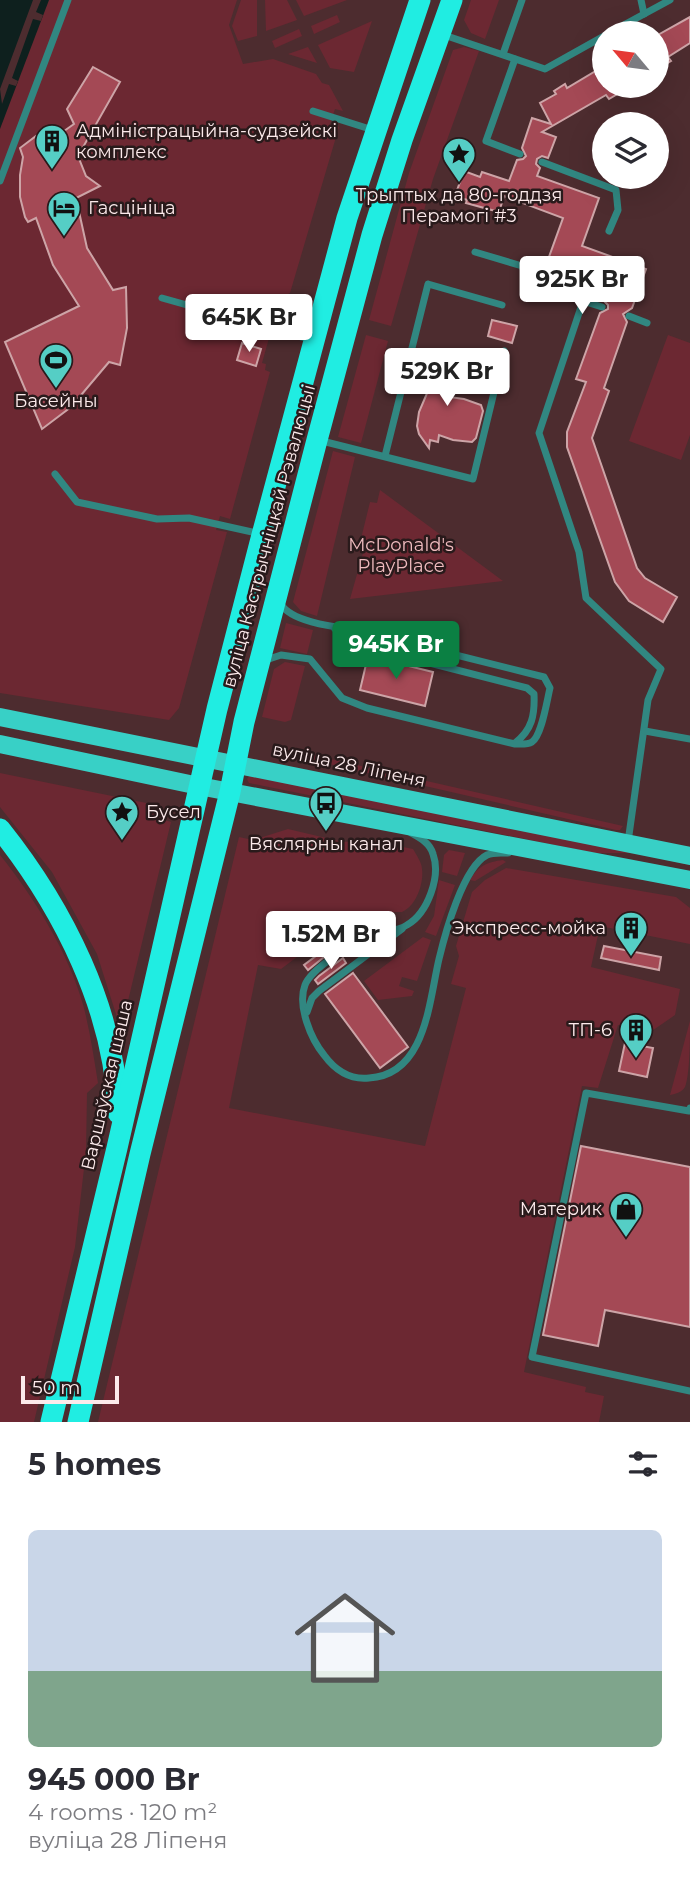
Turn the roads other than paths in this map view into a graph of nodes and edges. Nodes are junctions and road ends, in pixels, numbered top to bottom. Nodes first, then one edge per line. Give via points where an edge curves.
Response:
1 (68, 0) edge
2 (420, 0) edge
3 (452, 0) edge
4 (522, 0) edge
5 (641, 0) edge
6 (670, 0) edge
7 (644, 14) junction
8 (631, 21) edge
9 (441, 34) junction
10 (592, 43) edge
11 (503, 54) junction
12 (515, 59) junction
13 (313, 111) dead end
14 (375, 131) junction
15 (520, 154) dead end
16 (542, 162) dead end
17 (0, 181) edge
18 (609, 231) dead end
19 (475, 252) dead end
20 (162, 298) dead end
21 (583, 301) junction
22 (502, 305) dead end
23 (602, 307) dead end
24 (629, 316) dead end
25 (647, 323) dead end
26 (313, 340) junction
27 (504, 351) dead end
28 (317, 440) junction
29 (385, 456) junction
30 (55, 474) dead end
31 (262, 535) junction
32 (277, 597) junction
33 (332, 627) junction
34 (260, 663) junction
35 (0, 717) edge
36 (645, 731) junction
37 (690, 738) edge
38 (0, 744) edge
39 (515, 744) junction
40 (205, 758) junction
41 (235, 763) junction
42 (199, 786) junction
43 (230, 792) junction
44 (353, 815) junction
45 (0, 829) edge
46 (628, 842) junction
47 (560, 855) junction
48 (690, 856) edge
49 (690, 880) edge
50 (405, 927) junction
51 (308, 1022) junction
52 (690, 1108) edge
53 (117, 1148) junction
54 (690, 1391) edge
55 (51, 1422) edge
56 (78, 1422) edge

1 - 17 lane
2 - 14 highway, вуліца Кастрычніцкай Рэвалюцыі
3 - 9 highway, вуліца Кастрычніцкай Рэвалюцыі
4 - 11 lane
5 - 7 lane
6 - 7 lane
7 - 8 lane
9 - 11 lane
9 - 28 highway, вуліца Кастрычніцкай Рэвалюцыі via 372,235
10 - 12 lane via 545,69
11 - 12 lane
12 - 15 lane via 486,141
13 - 14 lane
14 - 26 highway, вуліца Кастрычніцкай Рэвалюцыі
16 - 18 lane via 616,190 618,210
19 - 21 lane via 522,265 529,284
20 - 26 lane
21 - 23 lane
21 - 36 lane via 539,433 579,552 586,598 661,669 649,700
22 - 29 lane via 428,284
24 - 25 lane
26 - 31 highway, вуліца Кастрычніцкай Рэвалюцыі
27 - 29 lane via 473,479
28 - 29 lane
28 - 32 highway, вуліца Кастрычніцкай Рэвалюцыі
30 - 31 lane via 77,502 157,519 189,518
31 - 40 highway, вуліца Кастрычніцкай Рэвалюцыі
32 - 33 lane via 292,615
32 - 34 highway, вуліца Кастрычніцкай Рэвалюцыі
33 - 39 lane via 370,648 527,688 534,694 535,710 526,734
33 - 39 lane via 544,677 550,688 538,734 533,742
34 - 39 lane via 281,655 310,659 342,698
34 - 41 highway, вуліца Кастрычніцкай Рэвалюцыі
35 - 40 main road, вуліца 28 Ліпеня
36 - 37 lane
36 - 46 lane
38 - 42 main road
40 - 41 main road, вуліца 28 Ліпеня
40 - 42 highway, Варшаўская шаша
41 - 43 highway
41 - 46 main road, вуліца 28 Ліпеня
42 - 43 main road
42 - 53 highway, Варшаўская шаша
43 - 44 main road
43 - 56 highway
44 - 47 main road
44 - 50 lane via 419,837 434,854 429,896
45 - 53 highway via 52,905 101,1014 116,1086
46 - 48 main road, вуліца 28 Ліпеня
47 - 49 main road
47 - 51 lane via 491,853 475,864 444,941 420,1038 407,1058 389,1073 358,1078 340,1071 318,1048
50 - 51 lane via 315,994
50 - 51 lane via 365,937 312,974 303,994
52 - 54 lane via 586,1093 532,1357
53 - 55 highway, Варшаўская шаша

